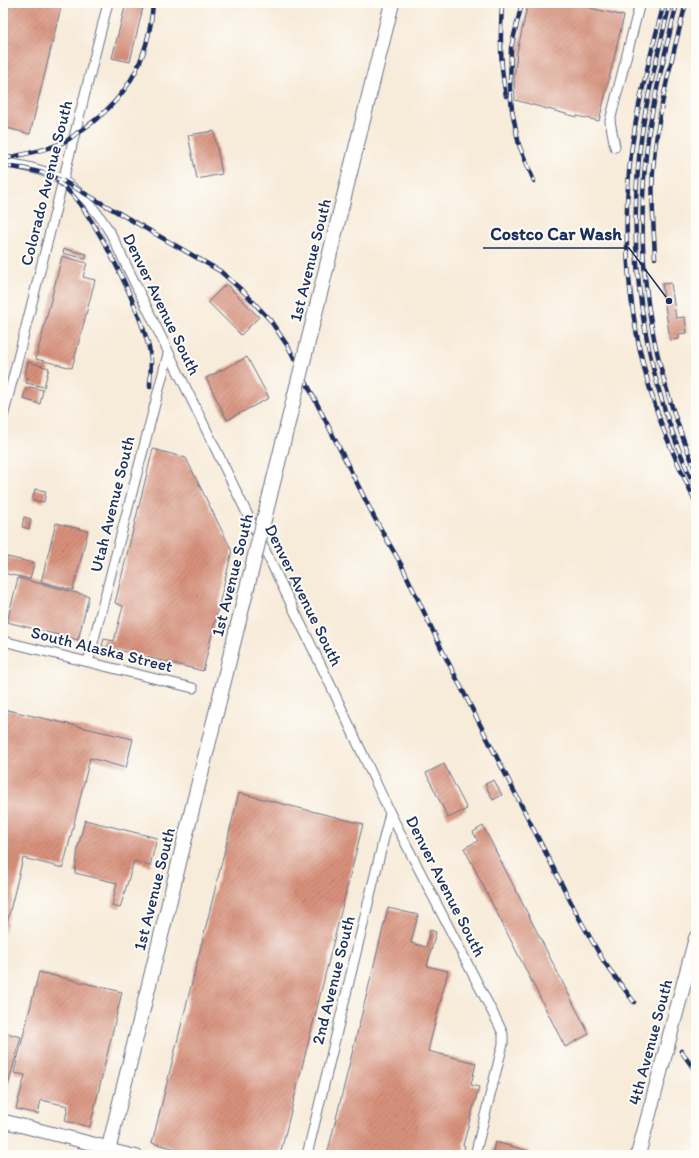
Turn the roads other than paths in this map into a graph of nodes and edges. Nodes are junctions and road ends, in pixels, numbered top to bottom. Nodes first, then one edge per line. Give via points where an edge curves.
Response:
1 (108, 3) edge
2 (392, 3) edge
3 (640, 3) edge
4 (615, 147) dead end
5 (3, 162) edge
6 (63, 180) junction
7 (168, 354) junction
8 (3, 417) edge
9 (3, 641) edge
10 (88, 662) junction
11 (193, 688) dead end
12 (390, 813) junction
13 (696, 938) edge
14 (3, 1121) edge
15 (108, 1151) edge
16 (138, 1155) edge
17 (307, 1155) edge
18 (475, 1155) edge
19 (638, 1155) edge

1 - 6 street, Colorado Avenue South
2 - 15 main road, 1st Avenue South, bridge
3 - 4 street via 610,121
5 - 6 street, Denver Avenue South via 48,173
6 - 7 street, Denver Avenue South via 90,203 112,234
6 - 8 street, Colorado Avenue South
7 - 10 street, Utah Avenue South
7 - 12 street, Denver Avenue South via 331,686
9 - 10 street, South Alaska Street
10 - 11 street, South Alaska Street
12 - 17 street, 2nd Avenue South
12 - 18 street, Denver Avenue South via 503,1034 503,1044
13 - 19 main road, 4th Avenue South
14 - 15 street
15 - 16 street

